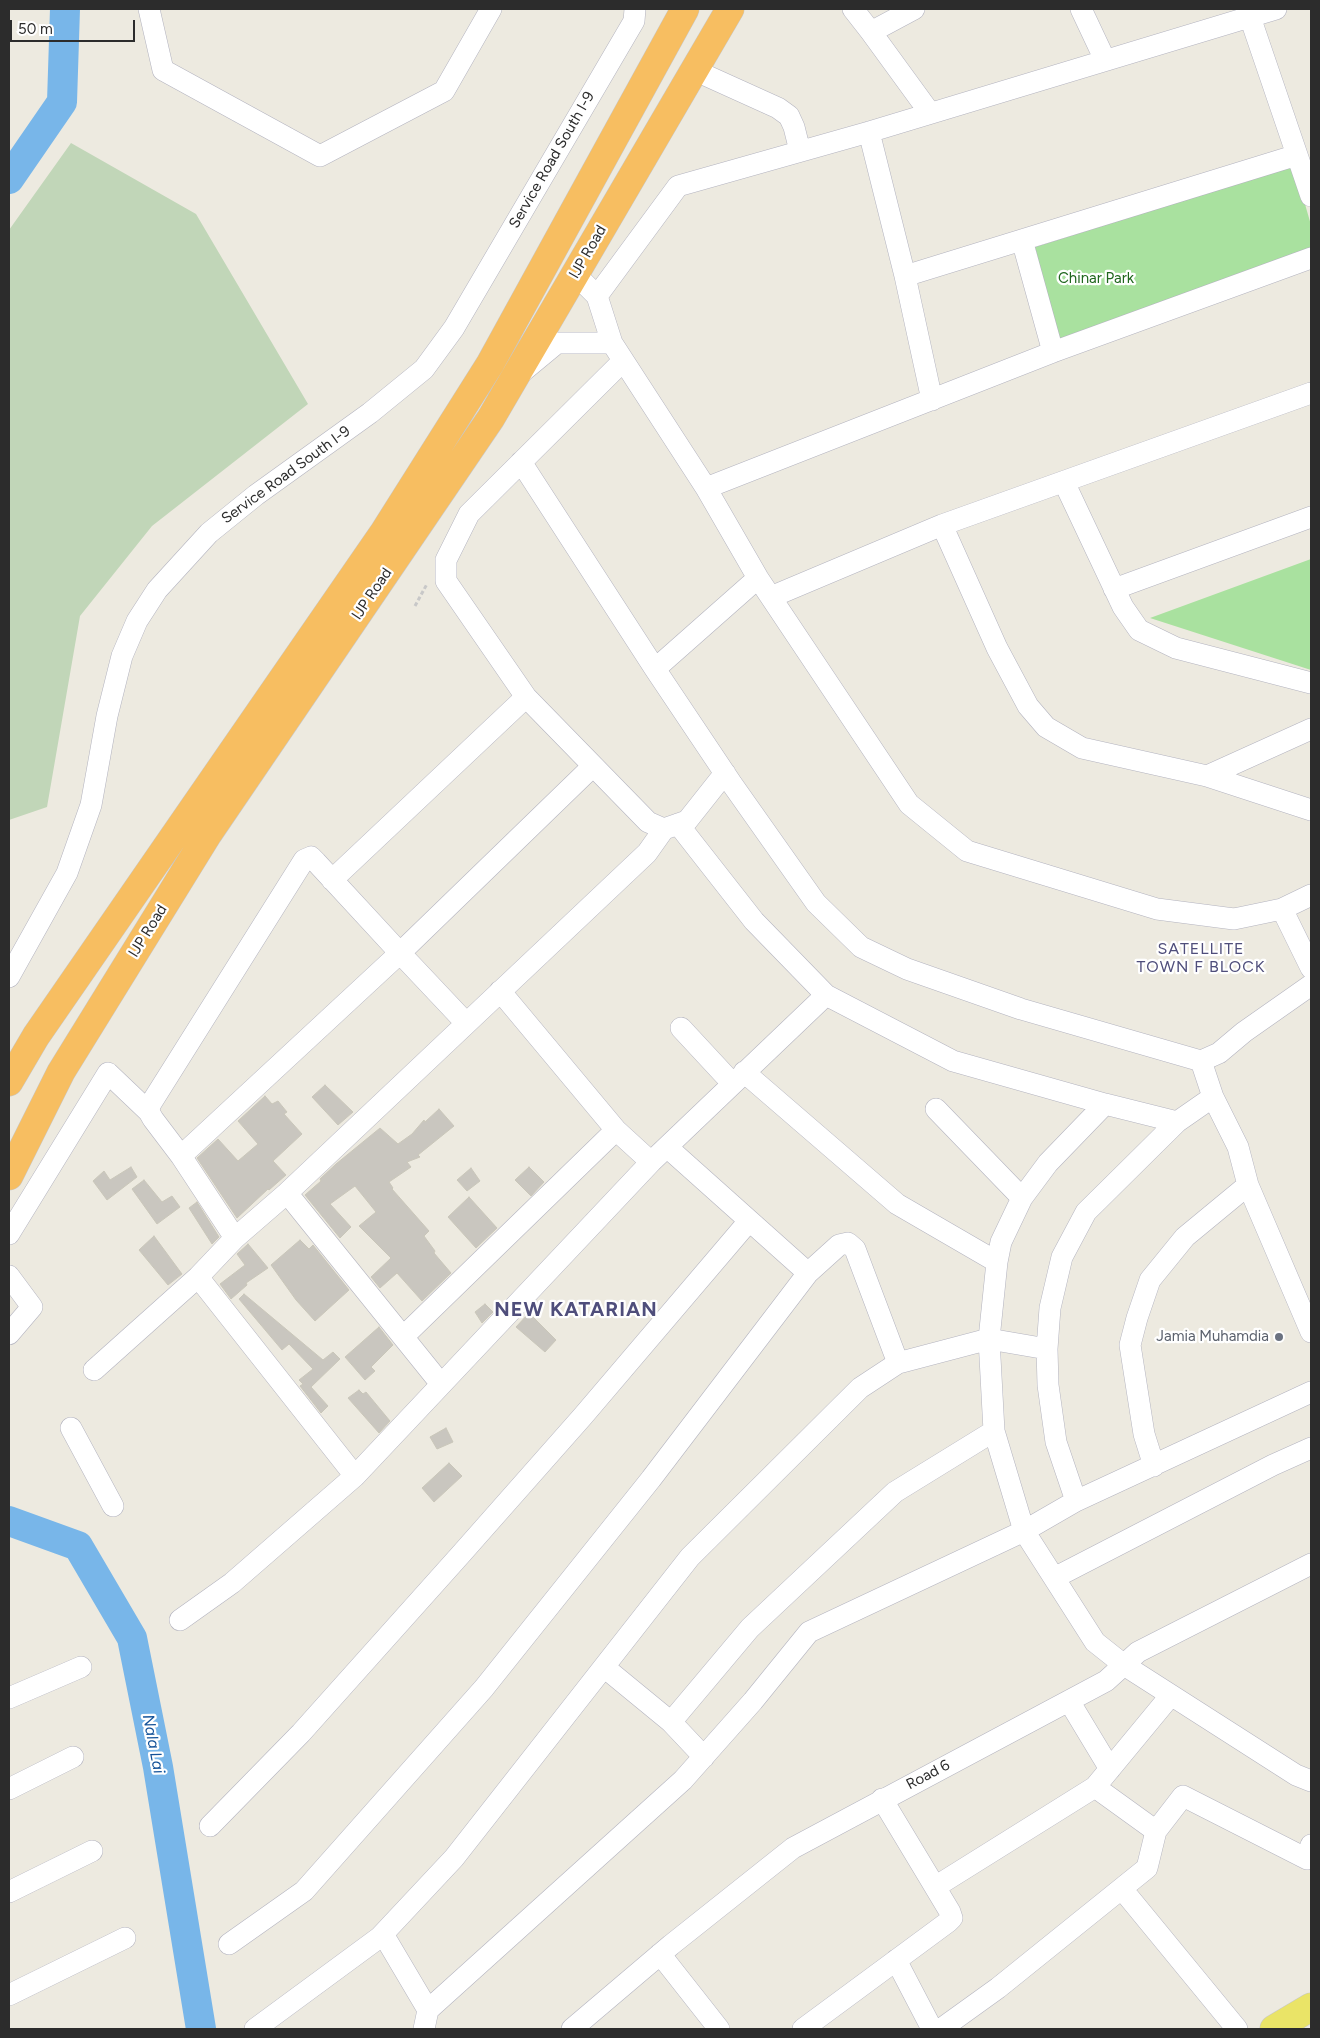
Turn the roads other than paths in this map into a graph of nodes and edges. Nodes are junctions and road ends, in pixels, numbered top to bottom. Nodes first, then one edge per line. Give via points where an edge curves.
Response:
1 (148, 9) edge
2 (491, 9) edge
3 (635, 9) edge
4 (685, 9) edge
5 (730, 9) edge
6 (853, 9) edge
7 (914, 9) edge
8 (1082, 9) edge
9 (1276, 9) edge
10 (1250, 17) junction
11 (871, 32) junction
12 (1105, 60) junction
13 (694, 70) junction
14 (930, 113) junction
15 (869, 132) junction
16 (800, 151) junction
17 (1297, 155) junction
18 (1311, 196) edge
19 (1022, 240) junction
20 (1311, 258) edge
21 (575, 274) junction
22 (905, 276) junction
23 (597, 296) junction
24 (612, 343) junction
25 (1054, 352) junction
26 (623, 361) junction
27 (514, 378) junction
28 (1311, 393) edge
29 (932, 400) junction
30 (521, 462) junction
31 (1064, 482) junction
32 (706, 488) junction
33 (1311, 517) edge
34 (942, 525) junction
35 (758, 578) junction
36 (1114, 589) junction
37 (771, 597) junction
38 (312, 659) junction
39 (655, 669) junction
40 (1311, 683) edge
41 (526, 697) junction
42 (1311, 729) edge
43 (593, 766) junction
44 (725, 773) junction
45 (1208, 776) junction
46 (1311, 810) edge
47 (671, 827) junction
48 (332, 880) junction
49 (1311, 895) edge
50 (1282, 909) junction
51 (400, 953) junction
52 (1311, 968) edge
53 (9, 978) edge
54 (1311, 985) edge
55 (500, 991) junction
56 (826, 995) junction
57 (466, 1023) junction
58 (681, 1028) dead end
59 (1201, 1061) junction
60 (738, 1077) junction
61 (9, 1082) edge
62 (1213, 1097) junction
63 (1105, 1104) junction
64 (936, 1109) dead end
65 (149, 1112) junction
66 (1177, 1122) junction
67 (616, 1130) junction
68 (668, 1147) junction
69 (182, 1156) junction
70 (650, 1162) junction
71 (9, 1176) edge
72 (1248, 1185) junction
73 (287, 1193) junction
74 (1022, 1198) junction
75 (749, 1221) junction
76 (10, 1227) edge
77 (235, 1238) junction
78 (997, 1262) junction
79 (808, 1273) junction
80 (9, 1276) edge
81 (198, 1277) junction
82 (1311, 1332) edge
83 (9, 1334) edge
84 (404, 1336) junction
85 (989, 1339) junction
86 (1047, 1349) junction
87 (898, 1363) junction
88 (94, 1370) dead end
89 (441, 1384) junction
90 (1311, 1392) edge
91 (71, 1428) dead end
92 (994, 1431) junction
93 (1311, 1448) edge
94 (1154, 1466) junction
95 (355, 1476) junction
96 (1076, 1501) junction
97 (113, 1506) dead end
98 (1024, 1531) junction
99 (1311, 1564) edge
100 (1054, 1578) junction
101 (180, 1620) dead end
102 (1124, 1665) junction
103 (81, 1667) dead end
104 (604, 1667) junction
105 (1171, 1695) junction
106 (9, 1698) edge
107 (1069, 1701) junction
108 (671, 1722) junction
109 (704, 1757) junction
110 (73, 1758) dead end
111 (1110, 1769) junction
112 (1311, 1781) edge
113 (1095, 1787) junction
114 (9, 1789) edge
115 (882, 1799) junction
116 (210, 1826) dead end
117 (1156, 1831) junction
118 (1311, 1845) edge
119 (92, 1851) dead end
120 (935, 1887) junction
121 (1122, 1889) junction
122 (9, 1892) edge
123 (383, 1934) junction
124 (125, 1938) dead end
125 (229, 1944) dead end
126 (660, 1954) junction
127 (896, 1960) junction
128 (9, 1995) edge
129 (1311, 2007) edge
130 (426, 2020) edge
131 (255, 2029) edge
132 (572, 2029) edge
133 (719, 2029) edge
134 (803, 2029) edge
135 (932, 2029) edge
136 (941, 2029) edge
137 (1237, 2029) edge
138 (1274, 2029) edge

1 - 2 street via 163,70 320,156 444,91
3 - 53 street, Service Road South I-9 via 634,20 474,294 424,369 209,533 157,590 137,621 122,656 91,805 67,873
4 - 38 highway, IJP Road via 490,364 384,532
5 - 13 highway, IJP Road
6 - 11 street
7 - 11 street
8 - 12 street
9 - 10 street
10 - 12 street
10 - 17 street
11 - 14 street
12 - 14 street
13 - 16 street via 789,116
13 - 21 highway, IJP Road
14 - 15 street
15 - 16 street
15 - 22 street
16 - 23 street via 678,186
17 - 18 street
17 - 19 street
19 - 22 street
19 - 25 street
20 - 25 street
21 - 23 street
21 - 27 highway, IJP Road
22 - 29 street
23 - 24 street
24 - 26 street
24 - 27 street via 557,343
25 - 29 street
26 - 30 street
26 - 32 street
27 - 38 highway, IJP Road via 491,418
28 - 31 street
29 - 32 street
30 - 39 street
30 - 41 street via 469,514 446,560 446,581
31 - 34 street
31 - 36 street
32 - 35 street
33 - 36 street
34 - 37 street
34 - 45 street via 997,648 1028,706 1046,727 1082,748
35 - 37 street
35 - 39 street
36 - 40 street via 1139,630 1176,648
37 - 50 street via 909,804 967,851 1157,909 1234,919
38 - 61 highway, IJP Road via 36,1036
38 - 71 highway, IJP Road via 61,1072
39 - 44 street
41 - 43 street
41 - 48 street
42 - 45 street
43 - 47 street via 648,822
43 - 51 street
44 - 47 street via 687,821
44 - 59 street via 816,903 862,947 907,969 1021,1009
45 - 46 street
47 - 55 street
47 - 56 street via 754,921
48 - 51 street
48 - 65 street via 310,857 304,860 150,1105
49 - 50 street
50 - 52 street
51 - 57 street
51 - 69 street
54 - 59 street via 1219,1053
55 - 57 street
55 - 67 street
56 - 60 street
56 - 63 street via 953,1061
57 - 73 street
58 - 60 street
59 - 62 street
60 - 68 street
60 - 78 street via 897,1204
62 - 66 street
62 - 72 street via 1238,1147
63 - 66 street
63 - 74 street via 1048,1163
64 - 74 street
65 - 69 street
65 - 76 street via 108,1073
66 - 86 street via 1086,1212 1062,1257 1050,1308
67 - 70 street
67 - 84 street
68 - 70 street
68 - 75 street
69 - 77 street
70 - 89 street
72 - 82 street
72 - 94 street via 1185,1237 1150,1280 1137,1318 1130,1345 1144,1434
73 - 77 street
73 - 84 street
74 - 78 street via 1001,1242
75 - 79 street
75 - 116 street via 462,1553 301,1733
77 - 81 street
78 - 85 street
79 - 87 street via 840,1245 848,1243 855,1249
79 - 125 street via 651,1479 484,1688 304,1891
80 - 83 street via 32,1307
81 - 88 street
81 - 95 street
84 - 89 street
85 - 86 street
85 - 87 street
85 - 92 street
86 - 96 street via 1056,1442
87 - 104 street via 860,1388 690,1557
89 - 95 street
90 - 94 street
91 - 97 street
92 - 98 street
92 - 108 street via 895,1492 750,1628
93 - 100 street
94 - 96 street
95 - 101 street via 232,1582
96 - 98 street
98 - 100 street
98 - 109 street via 809,1632
99 - 102 street, Road 6 via 1138,1652
100 - 102 street via 1095,1642
102 - 105 street
102 - 107 street, Road 6 via 1106,1681
103 - 106 street
104 - 108 street
104 - 123 street via 454,1858
105 - 111 street
105 - 112 street via 1296,1775
107 - 111 street
107 - 115 street, Road 6
108 - 109 street
109 - 130 street
110 - 114 street
111 - 113 street
113 - 117 street
113 - 120 street
115 - 120 street
115 - 126 street, Road 6 via 793,1848
117 - 118 street via 1183,1796 1306,1859
117 - 121 street via 1148,1868
119 - 122 street
120 - 127 street via 952,1918
121 - 136 street
121 - 137 street
123 - 130 street
123 - 131 street
124 - 128 street
126 - 132 street, Road 6
126 - 133 street
127 - 134 street
127 - 135 street
129 - 138 main road

